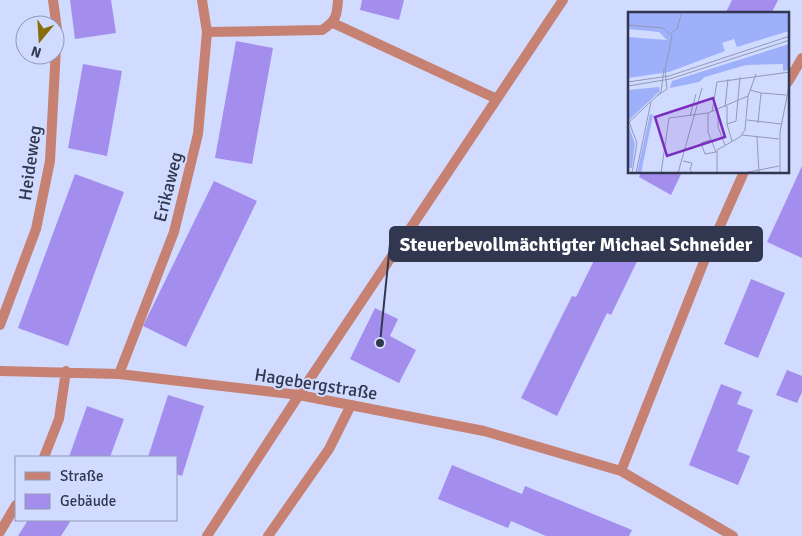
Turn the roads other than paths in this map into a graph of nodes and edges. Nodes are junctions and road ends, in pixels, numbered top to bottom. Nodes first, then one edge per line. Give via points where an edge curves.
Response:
1 (53, 0) edge
2 (202, 0) edge
3 (338, 0) edge
4 (563, 0) edge
5 (333, 23) junction
6 (207, 32) junction
7 (802, 58) edge
8 (790, 79) edge
9 (497, 99) junction
10 (743, 174) edge
11 (0, 325) edge
12 (0, 371) edge
13 (66, 372) junction
14 (119, 374) junction
15 (299, 395) junction
16 (351, 405) junction
17 (44, 456) edge
18 (621, 472) junction
19 (15, 507) edge
20 (0, 532) edge
21 (207, 536) edge
22 (268, 536) edge
23 (733, 536) edge

1 - 11 street, Heideweg via 57,29 50,161 36,229
2 - 6 street, Erikaweg
3 - 5 street
4 - 9 street
5 - 6 street via 322,30
5 - 9 street
6 - 14 street, Erikaweg via 198,134 174,232
7 - 8 street
9 - 15 street
10 - 18 street via 703,264
12 - 13 street, Hagebergstraße
13 - 14 street, Hagebergstraße
13 - 17 street via 59,419
14 - 15 street, Hagebergstraße
15 - 16 street, Hagebergstraße
15 - 21 street
16 - 18 street, Hagebergstraße via 484,431
16 - 22 street via 329,449
18 - 23 street, Hagebergstraße
19 - 20 street

